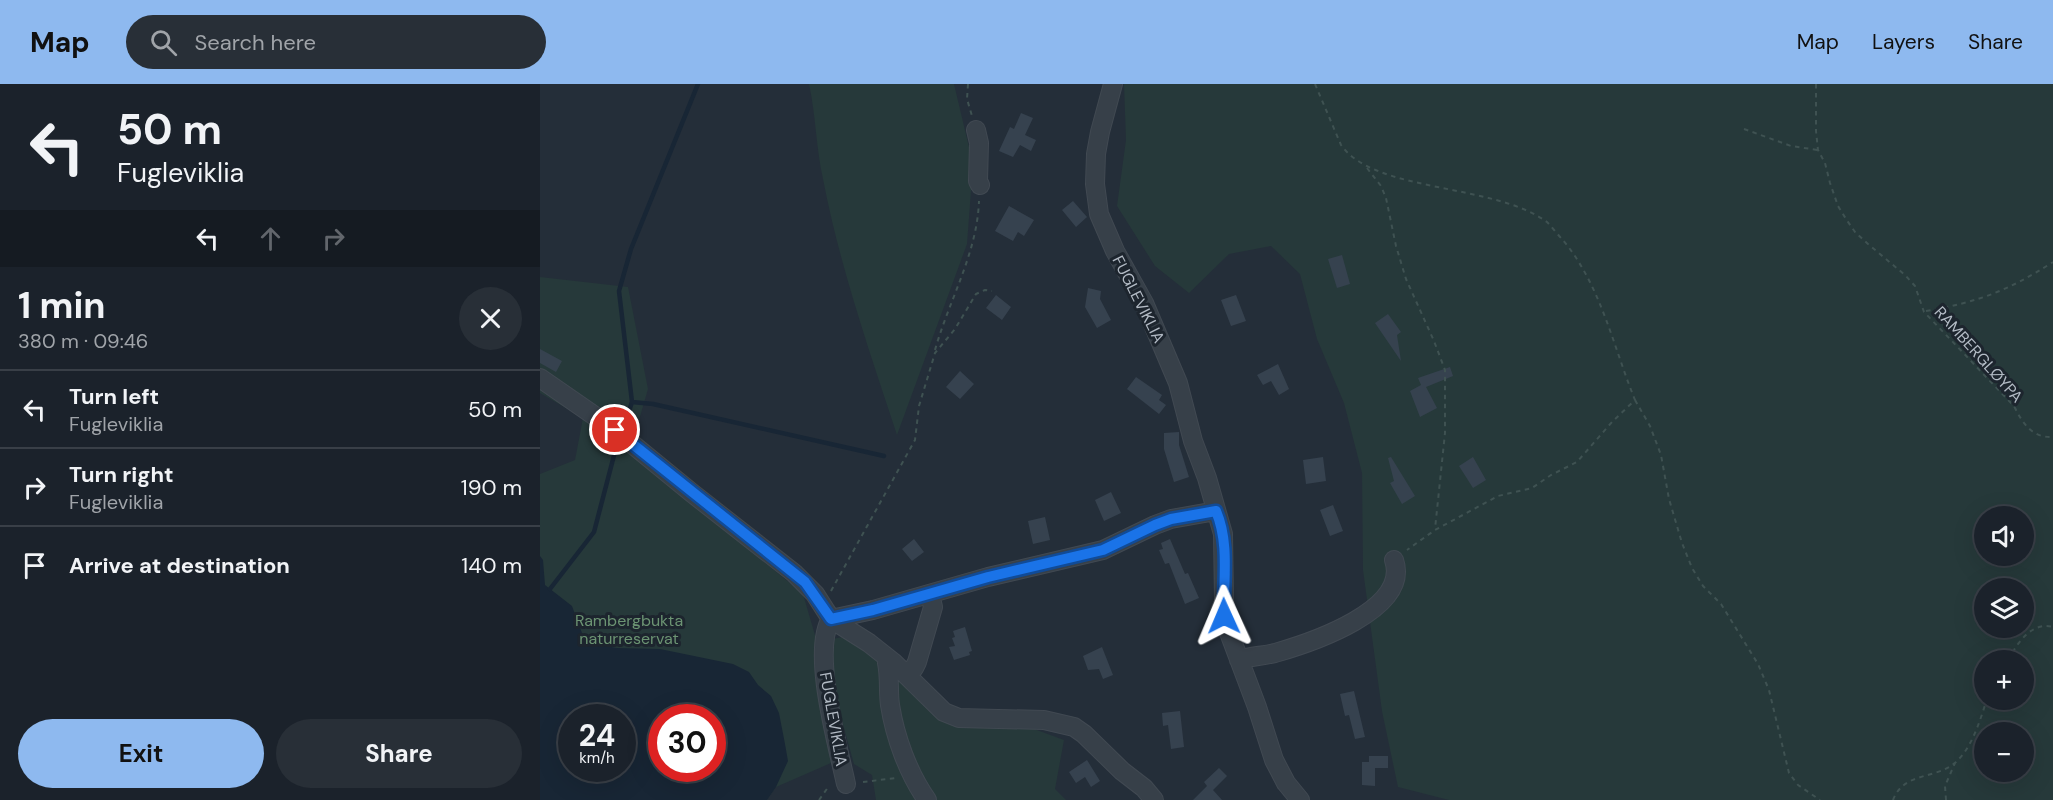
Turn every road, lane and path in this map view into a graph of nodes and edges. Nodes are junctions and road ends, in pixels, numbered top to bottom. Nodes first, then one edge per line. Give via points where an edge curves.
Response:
1 (968, 84) edge
2 (1113, 84) edge
3 (1315, 84) edge
4 (1816, 84) edge
5 (1744, 129) dead end
6 (976, 130) joint
7 (1818, 150) junction
8 (1365, 166) junction
9 (981, 185) joint
10 (2053, 262) edge
11 (992, 291) dead end
12 (1924, 312) junction
13 (935, 353) junction
14 (540, 378) edge
15 (1635, 400) junction
16 (2053, 438) edge
17 (1216, 511) junction
18 (1435, 530) junction
19 (1394, 560) joint
20 (930, 594) junction
21 (821, 603) junction
22 (831, 619) junction
23 (2053, 627) edge
24 (2014, 650) edge
25 (889, 660) junction
26 (1239, 660) junction
27 (906, 673) junction
28 (1984, 710) edge
29 (1955, 763) junction
30 (914, 777) junction
31 (846, 784) joint
32 (927, 800) edge
33 (1154, 800) edge
34 (1300, 800) edge
35 (1820, 800) edge
36 (1893, 800) edge
37 (1946, 800) edge

1 - 6 path via 967,99
2 - 17 street, FUGLEVIKLIA via 1097,147 1096,199 1115,251 1170,362
3 - 8 path via 1341,145
4 - 7 path, RAMBERGLØYPA
5 - 7 path via 1791,146
6 - 9 street
7 - 12 path, RAMBERGLØYPA via 1846,219 1855,232 1915,286
8 - 15 path via 1476,194 1523,209 1548,223 1573,252 1588,278
8 - 18 path via 1386,198 1406,279 1445,370 1445,433
9 - 13 path via 970,254
10 - 12 path via 1994,295
11 - 13 path via 976,294
12 - 16 path, RAMBERGLØYPA via 2014,406 2031,432 2041,438
13 - 21 path via 919,406 915,440 834,588
14 - 21 street via 646,453 805,582
15 - 18 path via 1577,462 1532,488 1498,496
15 - 35 path via 1661,455 1669,499 1692,568 1721,604 1758,664 1769,690 1789,773 1798,785
17 - 20 street via 1171,519 1103,550
17 - 26 street, FUGLEVIKLIA via 1225,549 1224,616
18 - 19 path
19 - 26 street via 1394,585 1361,618 1279,652
20 - 22 street
20 - 27 street via 933,607 917,662
21 - 22 street
22 - 25 street
22 - 31 street, FUGLEVIKLIA via 826,627 824,659
23 - 24 path via 2035,628
25 - 27 street
25 - 30 street via 893,721
26 - 34 street, FUGLEVIKLIA via 1274,760
27 - 33 street via 953,717 1044,720 1079,730
28 - 29 path via 1966,750
29 - 36 path via 1905,783
29 - 37 path via 1945,786
30 - 31 path
30 - 32 street

